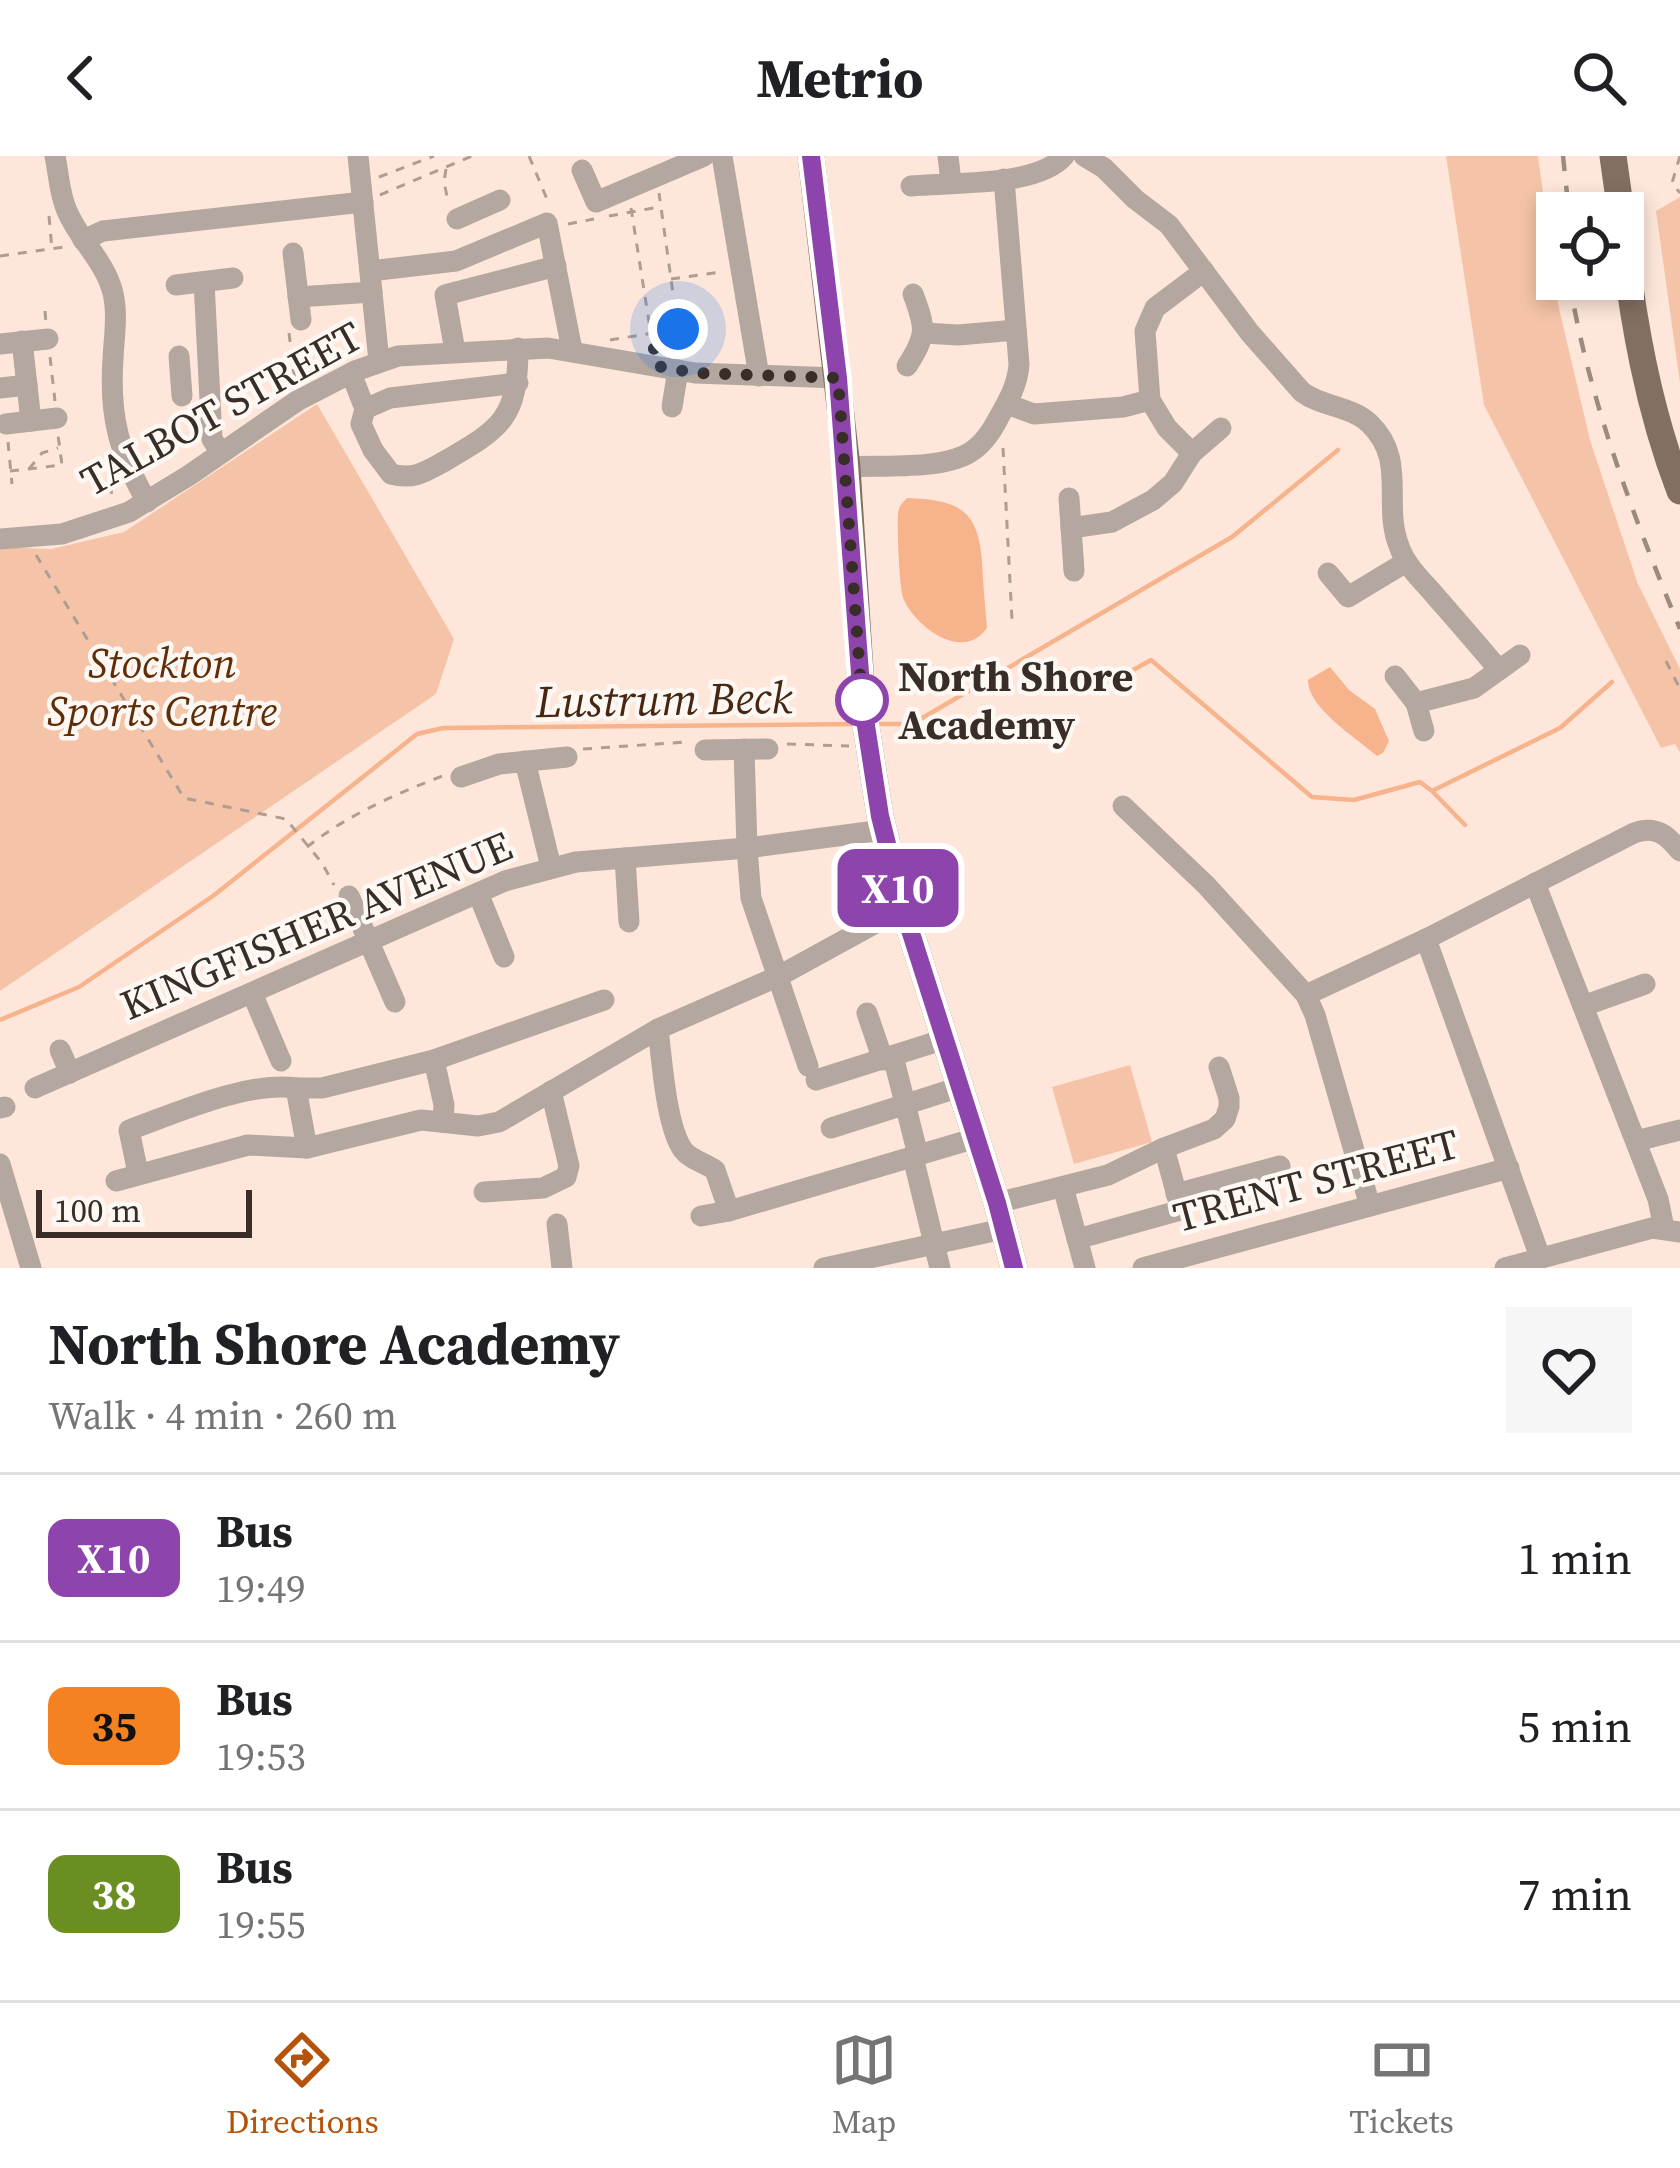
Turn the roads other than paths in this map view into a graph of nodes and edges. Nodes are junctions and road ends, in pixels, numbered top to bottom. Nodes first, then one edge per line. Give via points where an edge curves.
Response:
1 (55, 156) edge
2 (358, 156) edge
3 (704, 156) edge
4 (722, 156) edge
5 (811, 156) edge
6 (948, 156) edge
7 (1064, 156) edge
8 (1084, 156) edge
9 (1613, 156) edge
10 (582, 170) dead end
11 (1004, 179) junction
12 (951, 182) junction
13 (911, 186) dead end
14 (1618, 192) edge
15 (362, 193) junction
16 (457, 219) dead end
17 (83, 239) junction
18 (495, 244) junction
19 (293, 253) dead end
20 (556, 266) junction
21 (1204, 271) junction
22 (233, 278) dead end
23 (371, 281) junction
24 (204, 282) junction
25 (176, 285) dead end
26 (913, 294) dead end
27 (1632, 300) edge
28 (1016, 330) junction
29 (924, 333) junction
30 (48, 339) road end
31 (11, 343) edge
32 (518, 348) junction
33 (454, 350) junction
34 (577, 351) junction
35 (380, 361) junction
36 (907, 366) dead end
37 (667, 368) junction
38 (351, 374) junction
39 (181, 376) dead end
40 (209, 376) junction
41 (759, 376) junction
42 (838, 378) junction
43 (518, 383) junction
44 (27, 385) junction
45 (0, 388) edge
46 (1150, 400) junction
47 (1007, 404) junction
48 (672, 406) dead end
49 (364, 409) junction
50 (57, 418) road end
51 (31, 421) junction
52 (6, 424) dead end
53 (1221, 428) dead end
54 (221, 453) junction
55 (1192, 453) junction
56 (847, 467) junction
57 (1680, 490) edge
58 (1069, 498) dead end
59 (147, 502) junction
60 (1071, 528) junction
61 (0, 539) edge
62 (1406, 562) junction
63 (1074, 571) dead end
64 (1328, 574) dead end
65 (1520, 655) dead end
66 (1499, 670) junction
67 (1395, 676) dead end
68 (1416, 703) junction
69 (1424, 730) dead end
70 (768, 748) dead end
71 (744, 749) junction
72 (705, 750) dead end
73 (567, 757) dead end
74 (525, 761) junction
75 (459, 774) road end
76 (1121, 808) dead end
77 (883, 830) junction
78 (747, 848) junction
79 (1680, 851) edge
80 (625, 858) junction
81 (551, 867) junction
82 (1535, 883) junction
83 (478, 893) junction
84 (349, 896) road end
85 (903, 908) junction
86 (629, 922) dead end
87 (1426, 939) junction
88 (369, 941) junction
89 (504, 958) dead end
90 (779, 976) junction
91 (1645, 984) dead end
92 (252, 993) junction
93 (1306, 995) junction
94 (604, 1000) dead end
95 (394, 1002) dead end
96 (1583, 1006) junction
97 (867, 1013) dead end
98 (658, 1029) junction
99 (945, 1039) junction
100 (60, 1050) dead end
101 (888, 1058) junction
102 (434, 1060) junction
103 (281, 1061) dead end
104 (1219, 1066) dead end
105 (70, 1073) junction
106 (960, 1087) junction
107 (35, 1088) dead end
108 (296, 1088) junction
109 (551, 1091) junction
110 (904, 1104) junction
111 (443, 1122) junction
112 (831, 1128) dead end
113 (1680, 1130) edge
114 (976, 1138) junction
115 (1636, 1141) junction
116 (307, 1148) junction
117 (1164, 1148) junction
118 (915, 1156) junction
119 (0, 1165) edge
120 (1280, 1166) dead end
121 (1509, 1168) junction
122 (138, 1173) junction
123 (116, 1180) dead end
124 (1063, 1187) junction
125 (484, 1192) dead end
126 (1177, 1194) junction
127 (1370, 1206) junction
128 (729, 1211) junction
129 (701, 1216) dead end
130 (1000, 1216) junction
131 (557, 1224) dead end
132 (1672, 1230) edge
133 (1077, 1239) junction
134 (934, 1245) junction
135 (1540, 1257) junction
136 (31, 1268) edge
137 (562, 1268) edge
138 (824, 1268) edge
139 (940, 1268) edge
140 (1014, 1268) edge
141 (1085, 1268) edge
142 (1143, 1268) edge
143 (1505, 1268) edge

1 - 17 street via 60,192
2 - 15 street
3 - 10 street via 596,202
4 - 41 street
5 - 42 main road
6 - 12 street
7 - 11 street via 1047,171
8 - 21 street via 1162,218
9 - 14 main road
11 - 12 street
11 - 28 street
12 - 13 street
15 - 17 street
15 - 23 street
16 - 18 street via 491,204
17 - 59 street via 112,292 116,433
18 - 20 street via 547,224
18 - 23 street
19 - 23 street via 300,309
20 - 33 street via 445,295
20 - 34 street
21 - 46 street via 1147,322
21 - 62 street via 1302,392 1357,414 1388,447 1395,532
22 - 24 street
23 - 35 street
24 - 25 street
24 - 40 street
26 - 29 street
27 - 57 main road
28 - 29 street
28 - 47 street via 1019,373
29 - 36 street
30 - 31 street
31 - 44 street
32 - 33 street, TALBOT STREET
32 - 34 street, TALBOT STREET
32 - 43 street
33 - 35 street, TALBOT STREET
34 - 37 street, TALBOT STREET
35 - 38 street, TALBOT STREET
37 - 41 street, TALBOT STREET
37 - 48 street
38 - 49 street
38 - 54 street, TALBOT STREET
39 - 40 street
40 - 54 street via 212,439
41 - 42 street, TALBOT STREET
42 - 56 main road
43 - 49 street via 390,398
43 - 49 street via 493,433 417,477 391,474 361,424
44 - 45 street
44 - 51 street
46 - 47 street via 1034,414
46 - 55 street
47 - 56 street via 977,447 951,460
50 - 51 street
51 - 52 street
53 - 55 street
54 - 59 street, TALBOT STREET
55 - 60 street via 1153,500 1112,522
56 - 77 main road via 866,729
58 - 60 street
59 - 61 street, TALBOT STREET via 62,534
60 - 63 street
62 - 64 street via 1348,597
62 - 66 street
65 - 66 street
66 - 68 street via 1474,688
67 - 68 street
68 - 69 street
70 - 71 street
71 - 72 street
71 - 78 street
73 - 74 street
74 - 75 street
74 - 81 street
76 - 93 street via 1206,885
77 - 78 street, KINGFISHER AVENUE
77 - 85 main road
78 - 80 street, KINGFISHER AVENUE
78 - 90 street via 751,898
79 - 82 street via 1663,833 1634,832
80 - 81 street, KINGFISHER AVENUE
80 - 86 street
81 - 83 street, KINGFISHER AVENUE
82 - 87 street
82 - 96 street
83 - 88 street, KINGFISHER AVENUE
83 - 89 street
84 - 88 street
85 - 90 street
85 - 99 main road
87 - 93 street
87 - 121 street
88 - 92 street, KINGFISHER AVENUE
88 - 95 street
90 - 98 street
90 - 101 street via 812,1073
91 - 96 street
92 - 103 street
92 - 105 street, KINGFISHER AVENUE
93 - 127 street
94 - 102 street
96 - 115 street
97 - 101 street
98 - 109 street
98 - 128 street via 680,1144 715,1170
99 - 101 street
99 - 106 main road
100 - 105 street
101 - 110 street
102 - 108 street
102 - 111 street
104 - 117 street via 1229,1098 1225,1119
105 - 107 street, KINGFISHER AVENUE
106 - 110 street
106 - 114 main road
108 - 116 street
108 - 122 street via 208,1102 129,1130
109 - 111 street via 490,1124
109 - 125 street via 569,1172 544,1188
110 - 112 street
110 - 118 street
111 - 116 street via 421,1120
113 - 115 street
114 - 118 street
114 - 130 main road
115 - 132 street
116 - 122 street via 248,1145
117 - 124 street
117 - 126 street
118 - 128 street
118 - 134 street
119 - 136 street
120 - 126 street
121 - 127 street, TRENT STREET
121 - 135 street
122 - 123 street
124 - 130 street
124 - 133 street
126 - 133 street via 1181,1210
127 - 142 street, TRENT STREET
128 - 129 street
130 - 134 street
130 - 140 main road
131 - 137 street
132 - 135 street
133 - 141 street
134 - 138 street
134 - 139 street
135 - 143 street

